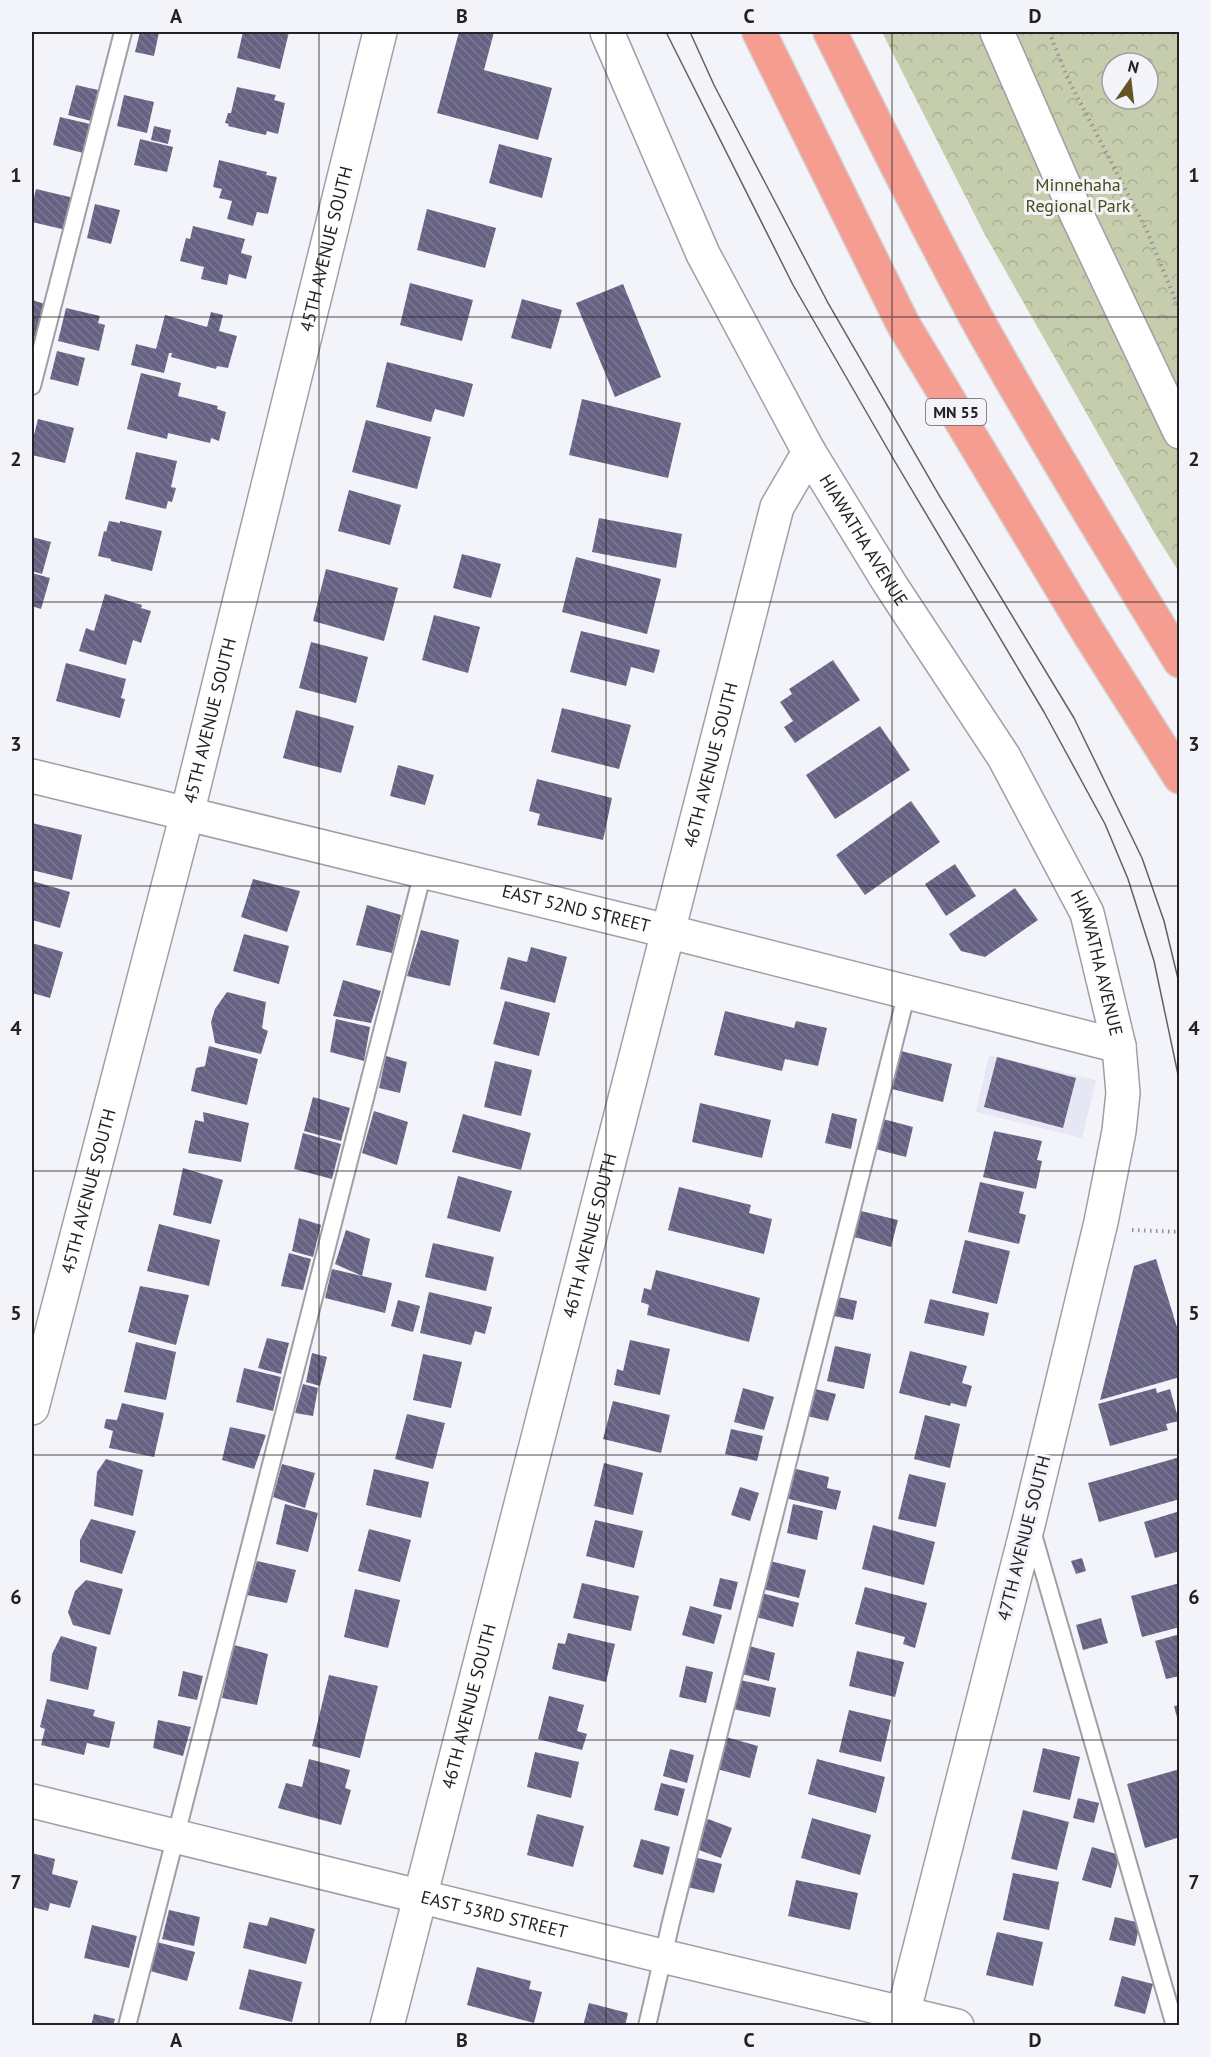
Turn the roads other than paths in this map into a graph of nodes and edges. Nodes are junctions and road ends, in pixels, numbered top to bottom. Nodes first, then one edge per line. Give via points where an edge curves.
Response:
1 (123, 32) edge
2 (380, 32) edge
3 (607, 32) edge
4 (759, 32) edge
5 (830, 32) edge
6 (996, 32) edge
7 (32, 386) edge
8 (1179, 432) edge
9 (809, 452) junction
10 (1179, 661) edge
11 (32, 776) edge
12 (1179, 777) edge
13 (187, 814) junction
14 (423, 872) junction
15 (667, 931) junction
16 (907, 992) junction
17 (1119, 1046) junction
18 (32, 1408) edge
19 (1029, 1521) junction
20 (32, 1800) edge
21 (176, 1836) junction
22 (419, 1896) junction
23 (662, 1956) junction
24 (902, 2018) edge
25 (127, 2025) edge
26 (387, 2025) edge
27 (647, 2025) edge
28 (957, 2025) edge
29 (1175, 2025) edge

1 - 7 lane
2 - 13 street, 45TH AVENUE SOUTH
3 - 9 street, HIAWATHA AVENUE via 703,254
4 - 12 highway, MN 55 via 903,324
5 - 10 highway via 982,328
6 - 8 street
9 - 15 street, 46TH AVENUE SOUTH via 777,507
9 - 17 street, HIAWATHA AVENUE via 1004,757 1082,902
11 - 13 street, EAST 52ND STREET
13 - 14 street, EAST 52ND STREET
13 - 18 street, 45TH AVENUE SOUTH
14 - 15 street, EAST 52ND STREET
14 - 21 lane
15 - 16 street, EAST 52ND STREET
15 - 22 street, 46TH AVENUE SOUTH
16 - 17 street, EAST 52ND STREET
16 - 23 lane
17 - 19 street, 47TH AVENUE SOUTH via 1123,1093 1119,1131
19 - 24 street, 47TH AVENUE SOUTH
19 - 29 lane
20 - 21 street, EAST 53RD STREET
21 - 22 street, EAST 53RD STREET
21 - 25 lane
22 - 23 street, EAST 53RD STREET
22 - 26 street, 46TH AVENUE SOUTH
23 - 24 street, EAST 53RD STREET
23 - 27 lane
24 - 28 street, EAST 53RD STREET

